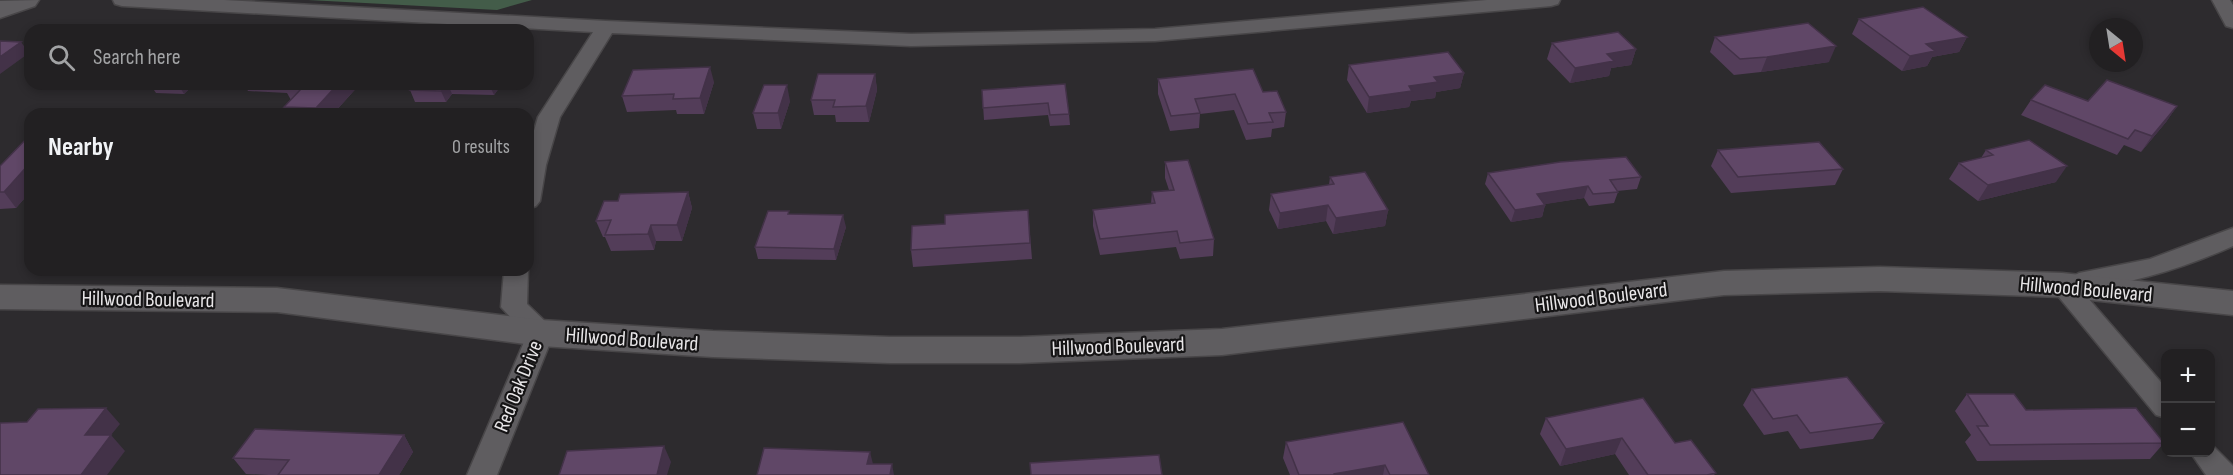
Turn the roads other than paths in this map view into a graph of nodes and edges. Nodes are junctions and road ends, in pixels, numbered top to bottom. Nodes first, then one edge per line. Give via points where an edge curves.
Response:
1 (26, 0) edge
2 (122, 0) edge
3 (1551, 0) edge
4 (2221, 0) edge
5 (0, 9) edge
6 (2233, 22) edge
7 (606, 27) junction
8 (534, 165) edge
9 (2233, 236) edge
10 (516, 276) edge
11 (2062, 285) junction
12 (0, 297) edge
13 (2233, 303) edge
14 (541, 333) junction
15 (2163, 403) edge
16 (2207, 457) edge
17 (482, 475) edge
18 (2223, 475) edge

1 - 5 street
2 - 7 street
3 - 7 street via 1155,35 911,40
4 - 6 street
7 - 8 street via 549,117
9 - 11 street via 2183,259 2140,272
10 - 14 street, Red Oak Drive via 514,307
11 - 13 street, Hillwood Boulevard
11 - 14 street, Hillwood Boulevard via 1880,279 1724,283 1232,341 1020,350 890,350
11 - 15 street
12 - 14 street, Hillwood Boulevard via 277,300
14 - 17 street, Red Oak Drive
16 - 18 street

